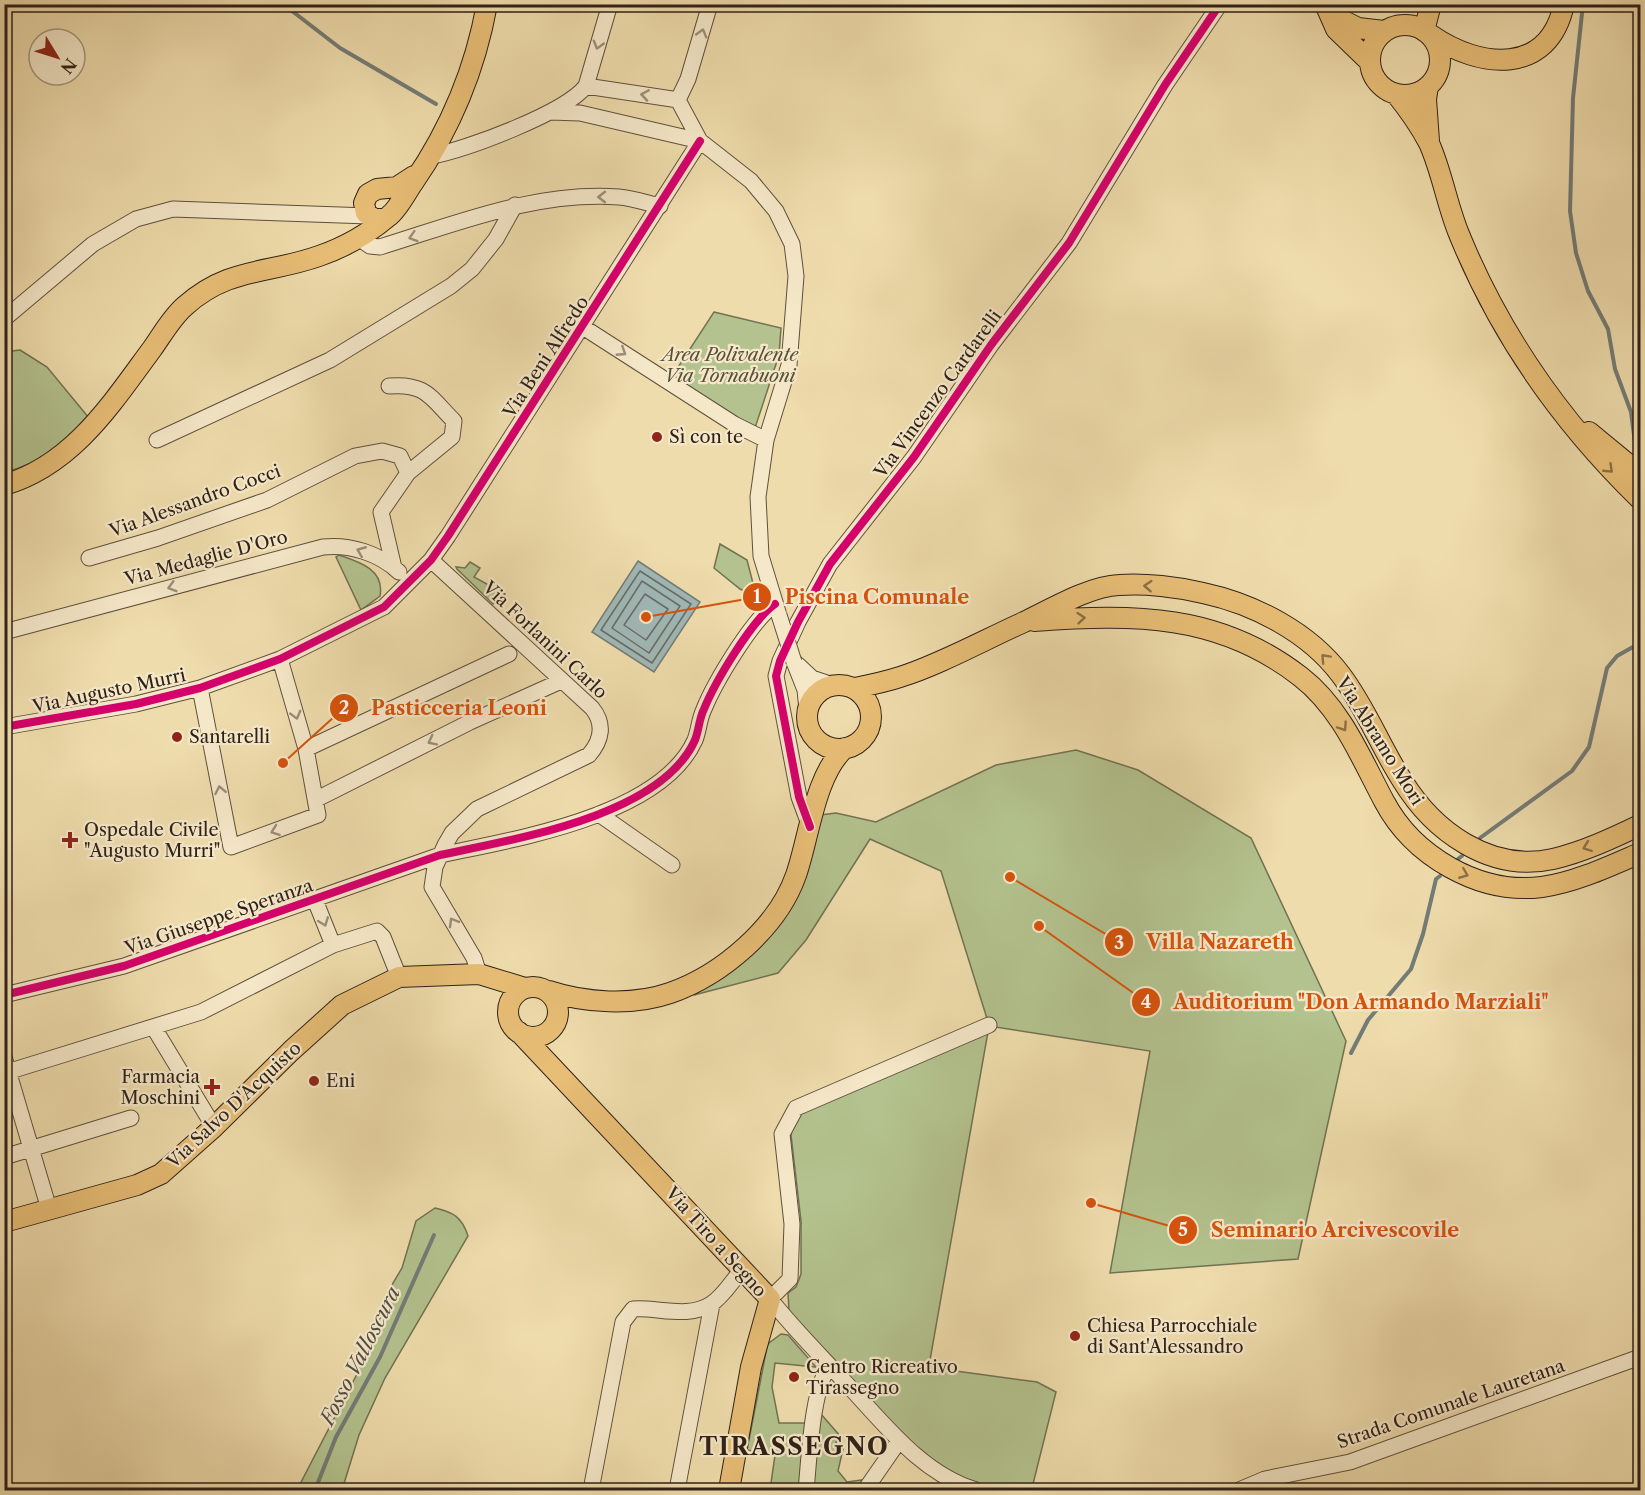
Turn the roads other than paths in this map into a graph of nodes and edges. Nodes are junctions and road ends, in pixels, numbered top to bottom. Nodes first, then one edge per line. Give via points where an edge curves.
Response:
1 (487, 4) edge
2 (610, 4) edge
3 (710, 4) edge
4 (1220, 4) edge
5 (1423, 4) edge
6 (1431, 4) edge
7 (1564, 4) edge
8 (1326, 9) edge
9 (1419, 30) junction
10 (1384, 31) junction
11 (1480, 59) junction
12 (1369, 61) junction
13 (1432, 81) junction
14 (583, 90) junction
15 (1396, 94) junction
16 (678, 100) junction
17 (549, 112) junction
18 (580, 113) junction
19 (700, 141) junction
20 (1429, 144) junction
21 (427, 164) junction
22 (515, 205) junction
23 (660, 206) junction
24 (379, 207) junction
25 (356, 240) junction
26 (4, 319) edge
27 (583, 327) junction
28 (389, 386) dead end
29 (1544, 392) junction
30 (157, 440) dead end
31 (766, 440) junction
32 (408, 473) junction
33 (1641, 474) edge
34 (4, 485) edge
35 (1641, 499) edge
36 (89, 558) dead end
37 (431, 560) junction
38 (394, 568) junction
39 (409, 582) junction
40 (777, 609) junction
41 (1023, 622) junction
42 (4, 632) edge
43 (508, 654) dead end
44 (280, 659) junction
45 (794, 662) junction
46 (901, 677) junction
47 (561, 681) junction
48 (833, 685) junction
49 (200, 688) junction
50 (855, 688) junction
51 (807, 710) junction
52 (871, 710) junction
53 (4, 727) edge
54 (818, 741) junction
55 (845, 748) junction
56 (306, 749) junction
57 (824, 780) junction
58 (317, 799) junction
59 (599, 814) junction
60 (1641, 825) edge
61 (810, 826) junction
62 (1641, 853) edge
63 (440, 855) junction
64 (672, 865) dead end
65 (400, 870) junction
66 (432, 887) junction
67 (315, 900) junction
68 (333, 945) junction
69 (479, 974) junction
70 (399, 976) junction
71 (453, 976) junction
72 (525, 988) junction
73 (549, 992) junction
74 (4, 995) edge
75 (585, 1001) junction
76 (509, 1005) junction
77 (554, 1025) junction
78 (989, 1025) dead end
79 (154, 1028) junction
80 (519, 1032) junction
81 (6, 1067) edge
82 (553, 1069) junction
83 (131, 1119) dead end
84 (214, 1127) junction
85 (30, 1149) junction
86 (4, 1157) edge
87 (49, 1209) junction
88 (4, 1222) edge
89 (743, 1269) junction
90 (770, 1299) junction
91 (712, 1304) junction
92 (1641, 1357) edge
93 (830, 1366) junction
94 (899, 1441) junction
95 (591, 1491) edge
96 (677, 1491) edge
97 (729, 1491) edge
98 (806, 1491) edge
99 (865, 1491) edge
100 (976, 1491) edge
101 (1239, 1491) edge

1 - 21 main road via 469,82
2 -> 14 street
16 -> 3 street via 688,80
4 - 61 street, Via Vincenzo Cardarelli via 1165,85 1069,243 991,345 914,457 830,564 798,622 776,676 799,797
5 - 9 main road
6 - 9 main road
7 - 11 main road via 1551,38 1534,52 1515,59
8 - 10 main road via 1348,24
8 - 12 main road via 1336,29
9 - 10 main road
9 - 11 main road
9 - 13 main road via 1439,54
10 - 12 main road via 1376,39
11 - 13 main road
12 - 15 main road via 1377,82
13 - 15 main road via 1419,92
13 - 20 main road
16 -> 14 street
14 - 17 street
14 - 18 street
15 - 20 main road
16 - 19 street
17 - 18 street
17 - 21 street
18 - 19 street
19 - 23 street, Via Beni Alfredo
19 - 31 street via 751,181 776,211 792,243 796,276 789,365
20 - 29 main road via 1459,235 1502,322
21 - 24 main road
23 -> 22 street via 621,197 586,196 553,197
22 -> 25 street via 380,247
22 - 30 street via 496,239 472,269 451,286 330,360
23 - 27 street, Via Beni Alfredo
24 - 25 main road
24 - 26 street via 342,215 173,208 136,219 93,244
25 - 34 main road via 294,264 221,280 200,293 182,308 110,407 78,442 49,465
27 -> 31 street via 734,424
27 - 37 street, Via Beni Alfredo
28 - 32 street via 409,384 423,390 454,421 452,437
29 - 33 main road
29 -> 35 main road via 1602,462
31 - 40 street via 758,497 761,556
32 - 36 street, Via Alessandro Cocci via 400,456 382,451 355,456 267,500
32 - 38 street via 381,512
37 - 39 street, Via Beni Alfredo
37 - 47 street, Via Forlanini Carlo
38 - 39 street, Via Medaglie D'Oro
38 -> 42 street, Via Medaglie D'Oro via 361,550 342,545 323,547
39 - 44 street, Via Augusto Murri via 384,607
40 - 45 street, bridge
40 - 59 street, Via Giuseppe Speranza via 756,623 712,692 696,739 681,763 657,786
41 - 46 main road, Via Abramo Mori
60 -> 41 main road, Via Abramo Mori via 1552,859 1525,861 1497,856 1459,841 1423,811 1340,674 1316,648 1252,608 1203,592 1118,585 1075,598
41 -> 62 main road, Via Abramo Mori via 1105,616 1191,623 1240,639 1273,657 1304,679 1328,705 1368,767 1385,804 1410,836 1438,862 1461,874 1512,886 1542,887
43 - 56 street
44 - 49 street, Via Augusto Murri
44 -> 56 street
45 - 48 street via 812,678
45 - 51 street via 805,690
46 - 50 main road, Via Abramo Mori
46 - 52 main road, Via Abramo Mori via 879,696
47 -> 58 street
47 - 63 street, Via Forlanini Carlo via 598,715 601,733 597,745 577,762 477,809 452,833
48 - 50 main road
48 - 51 main road via 816,694
49 - 53 street, Via Augusto Murri via 136,704
58 -> 49 street via 318,815 231,847
50 - 52 main road
51 - 54 main road via 811,732
52 - 55 main road via 864,737
54 - 55 main road via 835,749
54 - 57 main road
55 - 57 main road
56 - 58 street
57 - 61 main road
59 - 63 street, Via Giuseppe Speranza via 495,844
59 - 64 street
61 - 75 main road via 796,876 782,905 732,957 669,994
63 - 65 street, Via Giuseppe Speranza
63 - 66 street
65 - 66 street via 417,875
65 - 67 street, Via Giuseppe Speranza
69 -> 66 street via 474,958
67 -> 68 street
67 - 74 street, Via Giuseppe Speranza via 124,966
68 - 70 street via 377,931
68 - 79 street via 201,1012
69 - 71 main road
69 - 72 main road
70 - 71 main road, Via Salvo D'Acquisto
70 - 84 main road, Via Salvo D'Acquisto via 342,1005
71 - 76 main road via 485,983
72 - 73 main road via 538,987
72 - 76 main road via 515,994
73 - 75 main road
73 - 77 main road via 557,1004
75 - 77 main road
76 - 80 main road via 509,1018
77 - 80 main road via 532,1037
77 - 82 main road, Via Tiro a Segno via 544,1045
78 - 90 street via 796,1108 782,1134 792,1224 790,1279
79 - 81 street
79 - 84 street
80 - 82 main road, Via Tiro a Segno
81 - 85 street
82 - 89 main road, Via Tiro a Segno
83 - 85 street
84 - 87 main road, Via Salvo D'Acquisto via 161,1174 136,1185
85 - 86 street
85 - 87 street
87 - 88 main road, Via Salvo D'Acquisto
89 - 90 main road, Via Tiro a Segno
89 - 91 street
90 - 93 street
90 - 97 main road, Via Tiro a Segno via 751,1367
91 - 95 street via 689,1312 633,1309 623,1322
91 - 96 street
92 - 101 street, Strada Comunale Lauretana via 1350,1462 1265,1479
93 - 94 street
93 - 98 street via 818,1393
94 - 99 street
94 - 100 street via 940,1473

